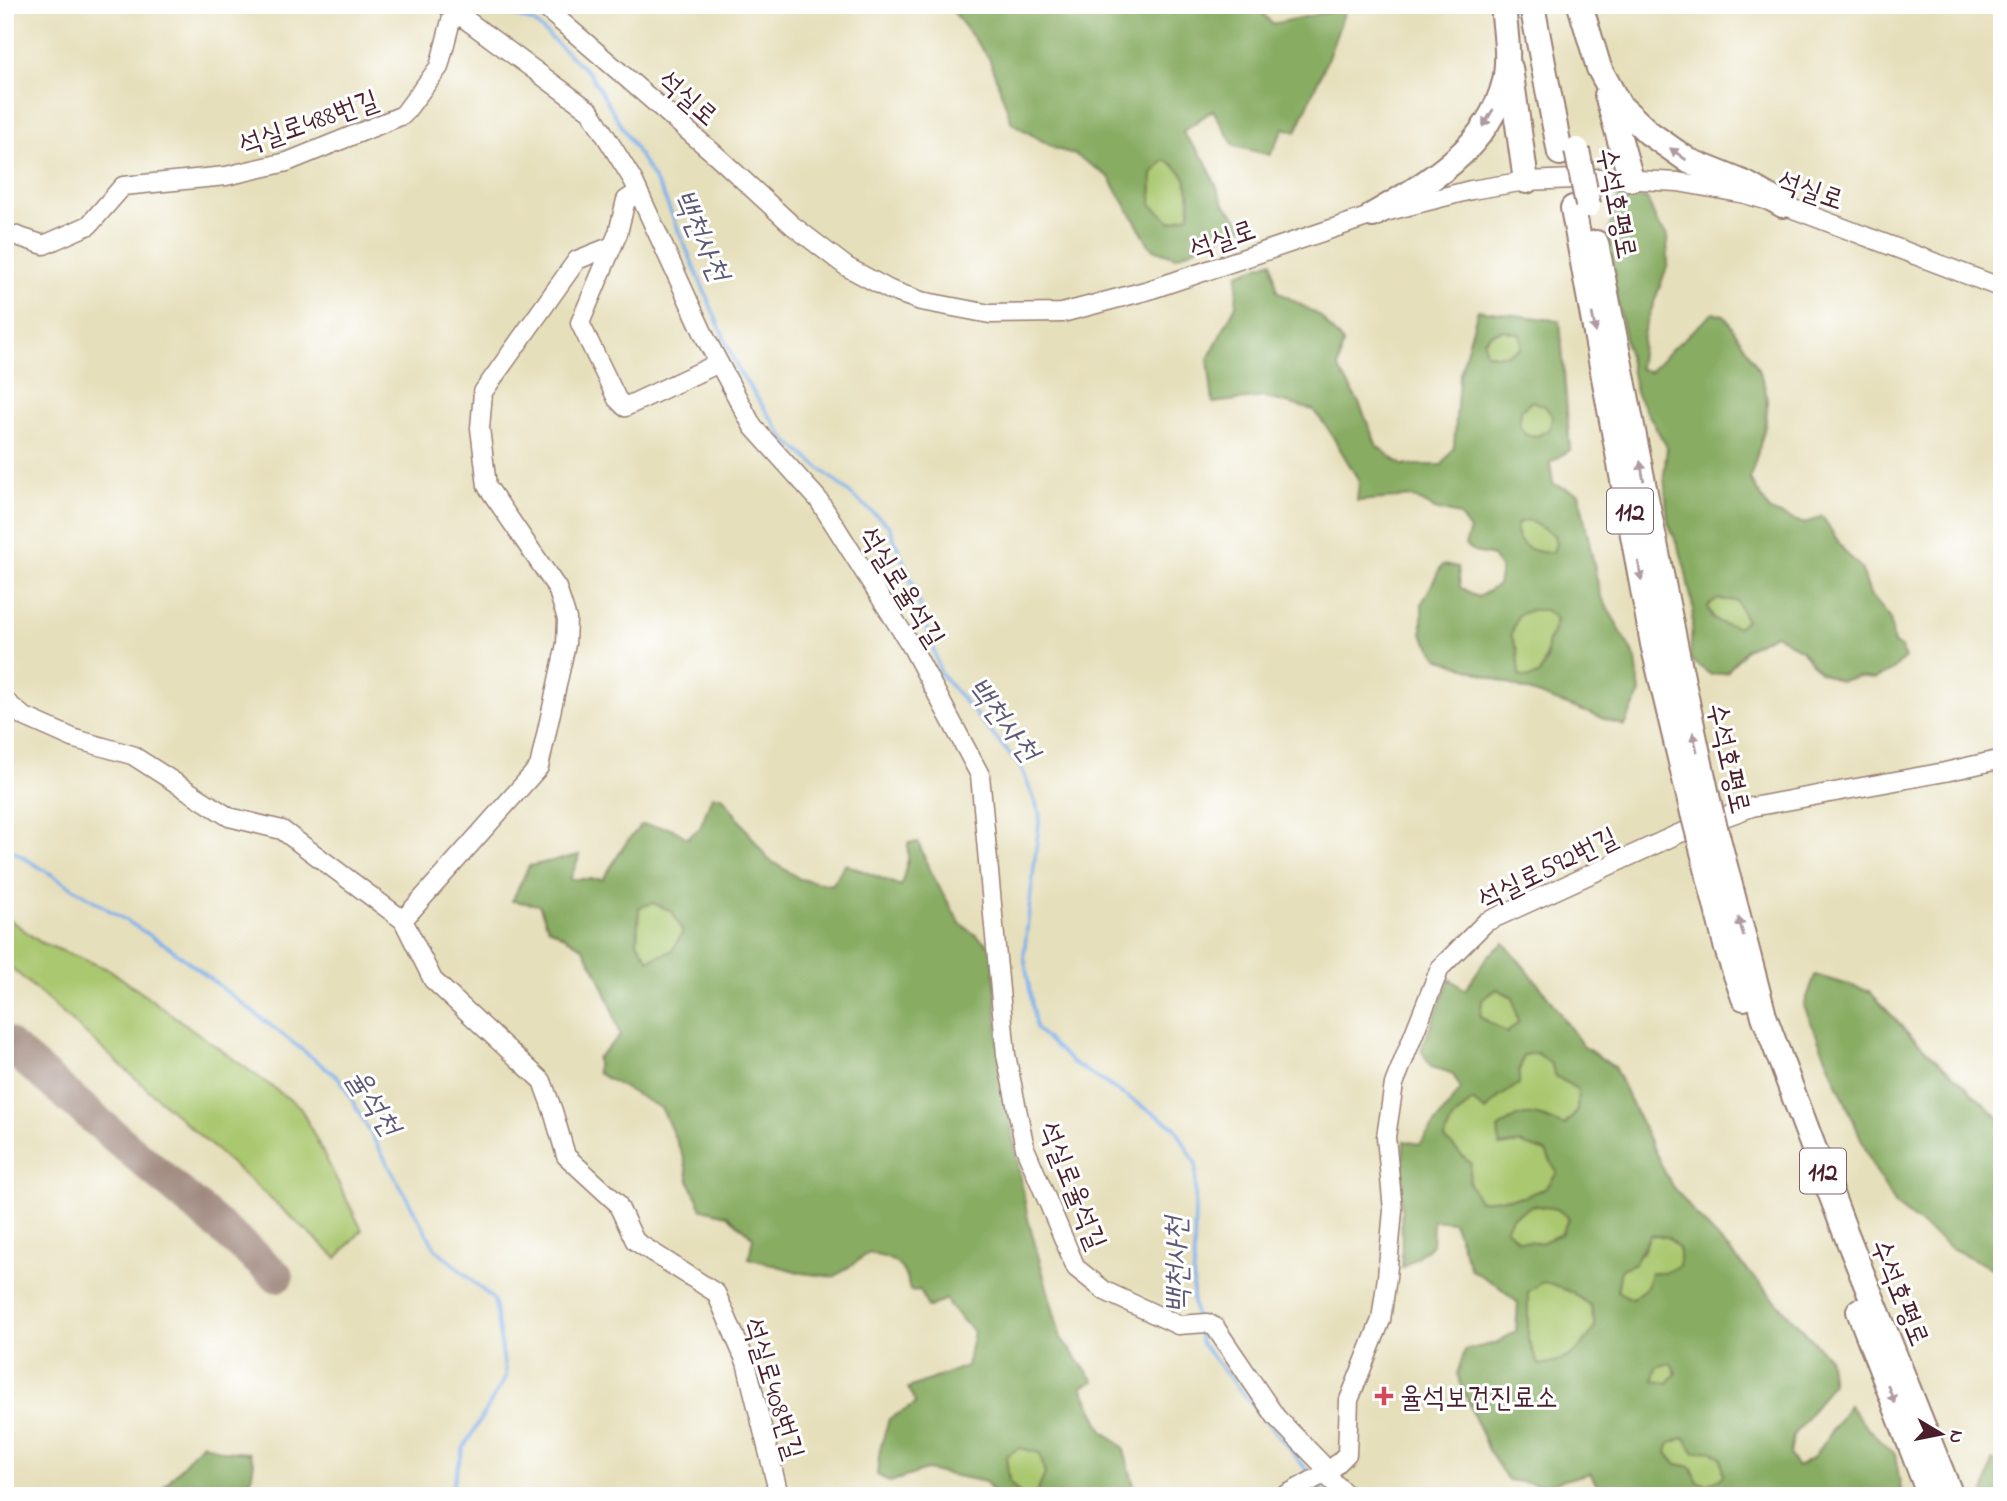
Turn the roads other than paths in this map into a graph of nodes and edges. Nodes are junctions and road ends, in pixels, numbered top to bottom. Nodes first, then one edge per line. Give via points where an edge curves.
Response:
1 (542, 5) edge
2 (1503, 5) edge
3 (1532, 5) edge
4 (1549, 5) edge
5 (1580, 5) edge
6 (451, 7) edge
7 (1507, 54) junction
8 (1599, 68) junction
9 (1569, 152) junction
10 (1631, 179) junction
11 (1525, 181) junction
12 (638, 192) junction
13 (1783, 205) junction
14 (1373, 215) junction
15 (5, 232) edge
16 (612, 246) junction
17 (2002, 288) edge
18 (719, 363) junction
19 (5, 701) edge
20 (2002, 759) edge
21 (1709, 841) junction
22 (403, 920) junction
23 (1317, 1479) junction
24 (774, 1496) edge
25 (1284, 1496) edge
26 (1348, 1496) edge
27 (1930, 1496) edge
28 (1951, 1496) edge

1 - 14 street, 석실로 via 792,225 847,267 921,301 990,314 1062,313 1149,290
2 - 7 highway
3 - 9 highway, 수석호평로 / 112
4 - 9 highway, 수석호평로 / 112
5 - 8 highway
6 - 12 street, 석실로율석길 via 590,111
6 - 15 street, 석실로488번길 via 439,67 403,115 287,162 226,176 123,186 89,225 44,246
7 - 11 highway
7 -> 14 highway via 1505,80 1494,110 1464,152 1437,176
8 - 10 highway
13 -> 8 highway via 1689,161 1649,133 1619,105
9 - 21 highway, 수석호평로 / 112, bridge via 1654,644
10 - 11 street, 석실로
10 - 13 street, 석실로 via 1710,186
11 - 14 street, 석실로
12 - 16 street via 626,200
12 - 18 street, 석실로율석길
13 - 17 street, 석실로
16 - 18 street via 580,323 617,399 625,407
16 - 22 street via 577,260 483,392 480,428 488,486 557,588 567,619 566,644 539,767
18 - 23 street, 석실로율석길 via 752,427 818,499 905,637 980,775 1006,1055 1026,1148 1076,1268 1105,1291 1178,1325 1207,1323 1215,1327 1276,1417 1322,1464
19 - 22 street, 석실로408번길 via 23,716 75,739 132,755 229,817 282,830
20 - 23 street, 석실로592번길 via 1752,807 1678,834 1486,922 1440,968 1394,1084 1386,1137 1393,1210 1381,1320 1349,1400 1347,1454
21 -> 27 highway, 수석호평로 / 112 via 1727,949 1828,1232
28 -> 21 highway, 수석호평로 / 112 via 1764,1016
22 - 24 street, 석실로408번길 via 433,980 542,1080 566,1156 617,1203 635,1241 716,1293 746,1362 777,1488
23 - 25 street
23 - 26 street

